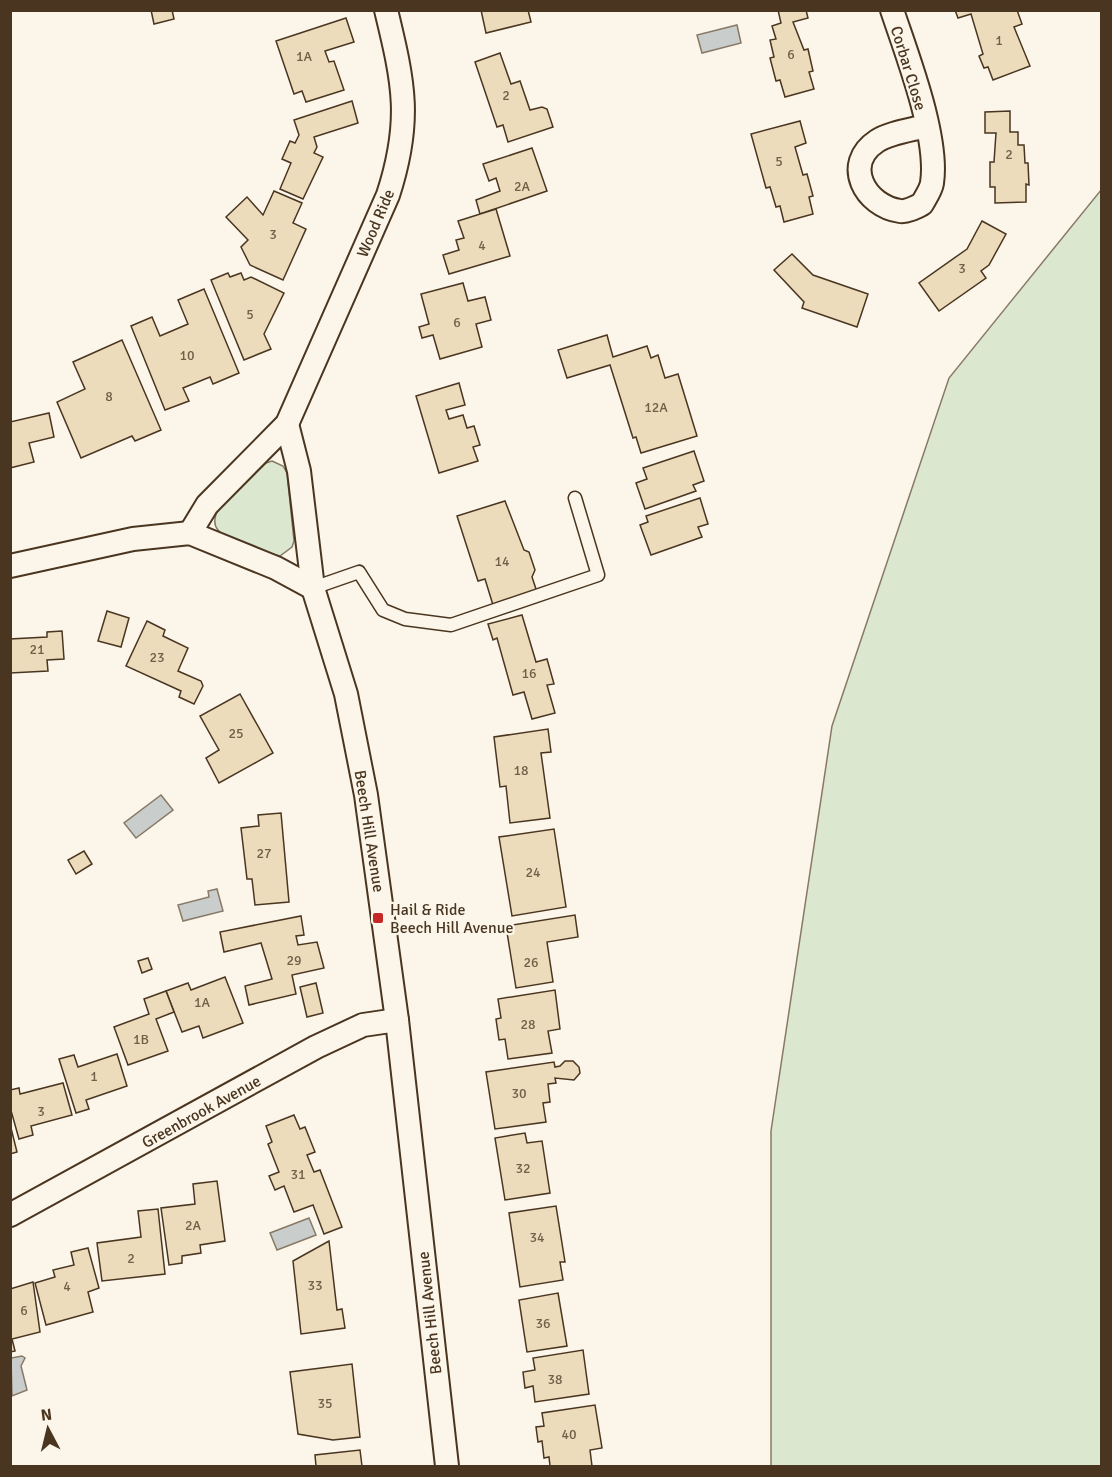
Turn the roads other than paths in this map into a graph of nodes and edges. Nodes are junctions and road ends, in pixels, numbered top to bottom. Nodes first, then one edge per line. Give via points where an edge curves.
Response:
1 (386, 10) edge
2 (892, 10) edge
3 (926, 126) dead end
4 (287, 424) junction
5 (575, 498) dead end
6 (190, 533) junction
7 (10, 566) edge
8 (313, 588) junction
9 (397, 1020) junction
10 (10, 1215) edge
11 (447, 1467) edge

1 - 4 street, Wood Ride via 404,86 400,160
2 - 3 street, Corbar Close
4 - 6 street, Wood Ride via 207,504
4 - 8 street via 299,471
5 - 8 lane via 598,575 451,625 405,619 383,610 359,572
6 - 7 street via 133,539
6 - 8 street via 276,568
8 - 9 street, Beech Hill Avenue via 346,694
9 - 10 street, Greenbrook Avenue via 363,1024 315,1047
9 - 11 street, Beech Hill Avenue

